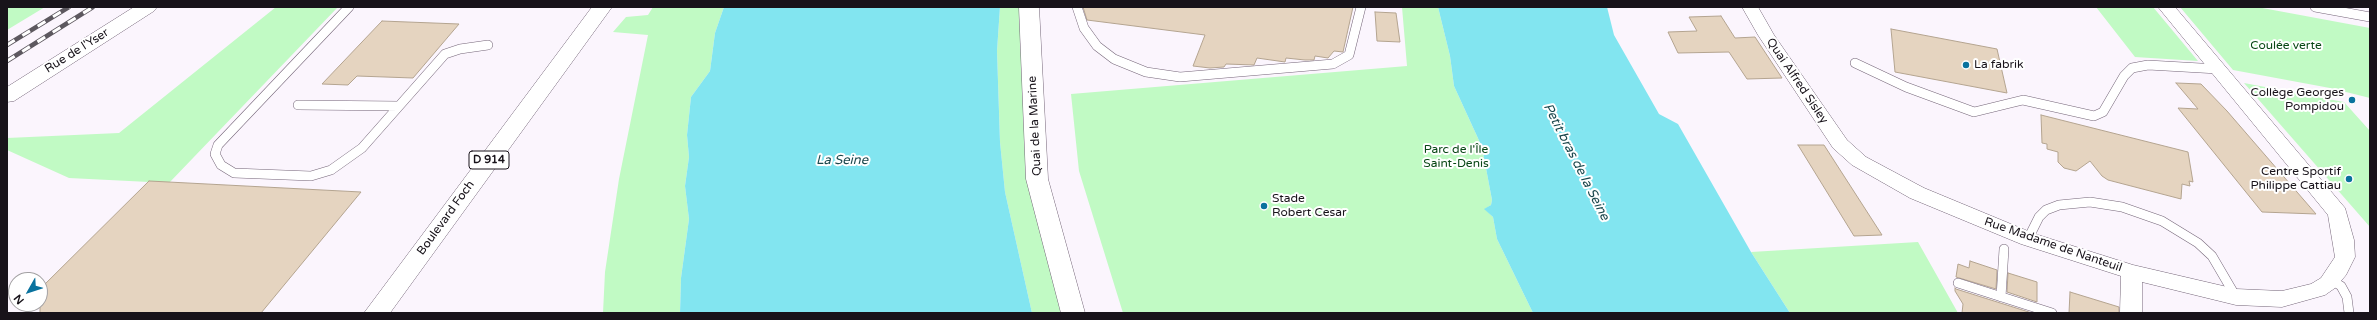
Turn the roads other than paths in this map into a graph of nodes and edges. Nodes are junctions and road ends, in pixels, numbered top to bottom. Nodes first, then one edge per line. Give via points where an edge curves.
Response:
1 (147, 7) edge
2 (349, 7) edge
3 (602, 7) edge
4 (1029, 7) edge
5 (1077, 7) edge
6 (1361, 7) edge
7 (1750, 7) edge
8 (2166, 7) edge
9 (2315, 7) edge
10 (2370, 17) edge
11 (488, 45) dead end
12 (1855, 63) dead end
13 (2218, 69) junction
14 (7, 96) edge
15 (298, 105) dead end
16 (399, 106) junction
17 (1848, 152) joint
18 (2028, 239) junction
19 (2004, 249) dead end
20 (2132, 272) junction
21 (2331, 280) junction
22 (1958, 283) dead end
23 (2001, 297) junction
24 (2236, 297) junction
25 (376, 313) edge
26 (1073, 313) edge
27 (2052, 313) edge
28 (2131, 313) edge
29 (2349, 313) edge

1 - 14 street, Rue de l'Yser
2 - 16 lane via 218,145 216,160 234,173 311,176 342,164 362,148
3 - 25 street, Boulevard Foch / D 914
4 - 26 street, Quai de la Marine via 1037,179
5 - 6 lane via 1084,28 1097,46 1114,60 1146,72 1180,77 1333,64 1350,55
7 - 17 street, Quai Alfred Sisley via 1766,36 1832,135
8 - 13 street
9 - 10 lane
11 - 16 lane via 445,54
12 - 13 lane via 1906,88 1974,112 2023,100 2094,116 2103,112 2124,76 2132,68 2148,65
13 - 21 street via 2338,213 2344,240 2344,257 2339,270
15 - 16 lane
17 - 18 street, Rue Madame de Nanteuil via 1859,161 1917,193
18 - 20 street, Rue Madame de Nanteuil
18 - 24 lane via 2039,217 2046,210 2059,205 2090,202 2122,207 2162,221 2198,243 2212,256
19 - 23 lane
20 - 24 street, Rue Madame de Nanteuil
20 - 28 street
21 - 24 street, Rue Madame de Nanteuil via 2318,290 2298,297
21 - 29 lane via 2341,286 2348,297
22 - 23 lane
23 - 27 lane

